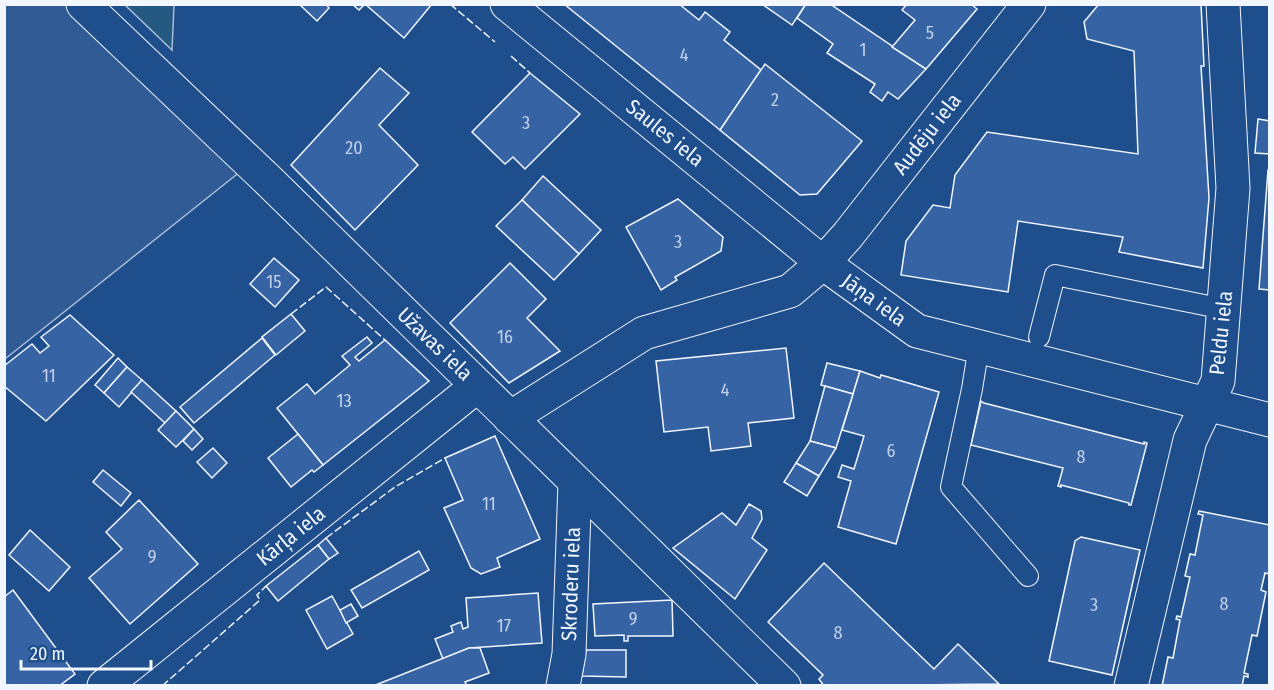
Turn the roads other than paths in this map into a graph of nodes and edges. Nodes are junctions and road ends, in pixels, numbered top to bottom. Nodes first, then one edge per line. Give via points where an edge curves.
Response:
1 (84, 4) edge
2 (507, 4) edge
3 (1029, 4) edge
4 (1223, 4) edge
5 (823, 263) junction
6 (1224, 309) junction
7 (1039, 337) dead end
8 (979, 346) junction
9 (477, 386) junction
10 (1207, 404) junction
11 (510, 418) junction
12 (1269, 420) edge
13 (575, 482) junction
14 (1028, 576) dead end
15 (104, 686) edge
16 (563, 686) edge
17 (784, 686) edge
18 (1131, 686) edge

1 - 9 street, Užavas iela
2 - 5 street, Saules iela
3 - 5 street, Audēju iela
4 - 6 street, Peldu iela via 1233,188
5 - 8 street, Jāņa iela via 917,331
5 - 11 street, Jāņa iela via 790,291 644,333
6 - 7 lane via 1055,275
6 - 10 street, Peldu iela via 1218,381
8 - 10 street, Jāņa iela
8 - 14 lane via 951,487
9 - 11 street, Užavas iela
9 - 15 street, Kārļa iela
10 - 12 street, Jāņa iela
10 - 18 street, Peldu iela via 1190,440
11 - 13 street, Užavas iela
13 - 16 street, Skroderu iela via 569,654
13 - 17 street, Užavas iela

